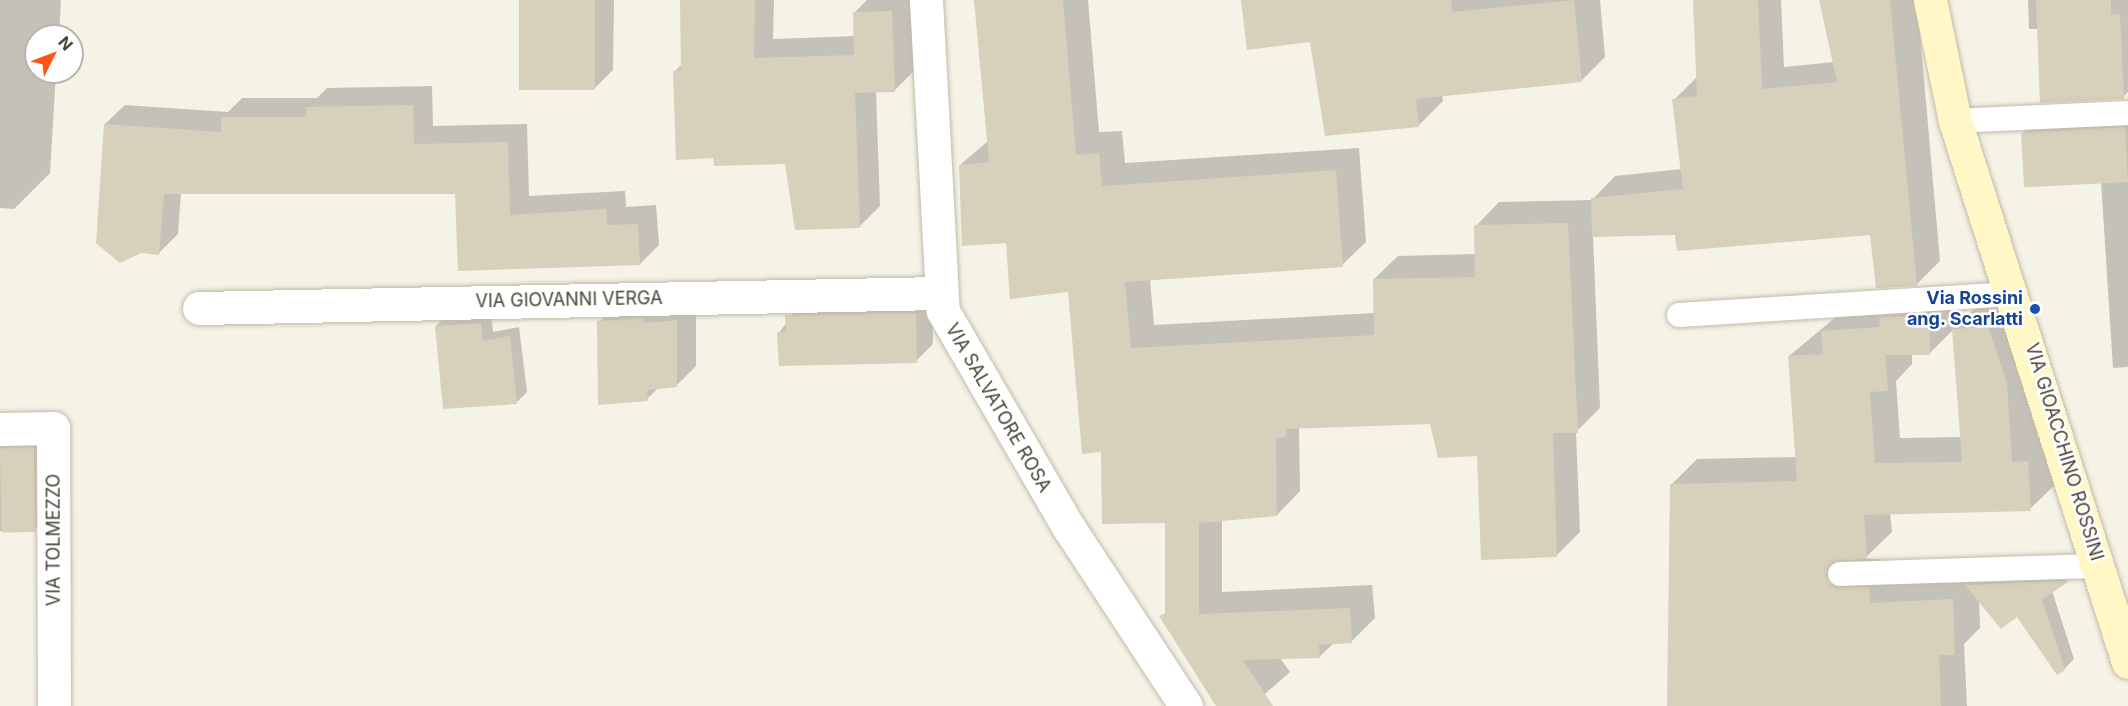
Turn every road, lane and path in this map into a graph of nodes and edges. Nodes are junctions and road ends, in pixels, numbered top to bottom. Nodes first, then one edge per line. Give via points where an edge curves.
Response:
1 (926, 0) edge
2 (1930, 0) edge
3 (2128, 113) edge
4 (1955, 120) junction
5 (938, 293) junction
6 (2015, 294) junction
7 (199, 308) dead end
8 (1679, 315) dead end
9 (0, 429) edge
10 (2099, 566) junction
11 (1840, 574) dead end
12 (2127, 656) edge
13 (54, 706) edge
14 (1186, 706) edge

1 - 5 street, VIA SALVATORE ROSA
2 - 4 street, VIA GIOACCHINO ROSSINI
3 - 4 lane
4 - 6 street, VIA GIOACCHINO ROSSINI
5 - 7 street, VIA GIOVANNI VERGA
5 - 14 street, VIA SALVATORE ROSA via 950,327 987,392
6 - 8 lane
6 - 10 street, VIA GIOACCHINO ROSSINI
9 - 13 street, VIA TOLMEZZO via 53,428
10 - 11 lane
10 - 12 street, VIA GIOACCHINO ROSSINI

